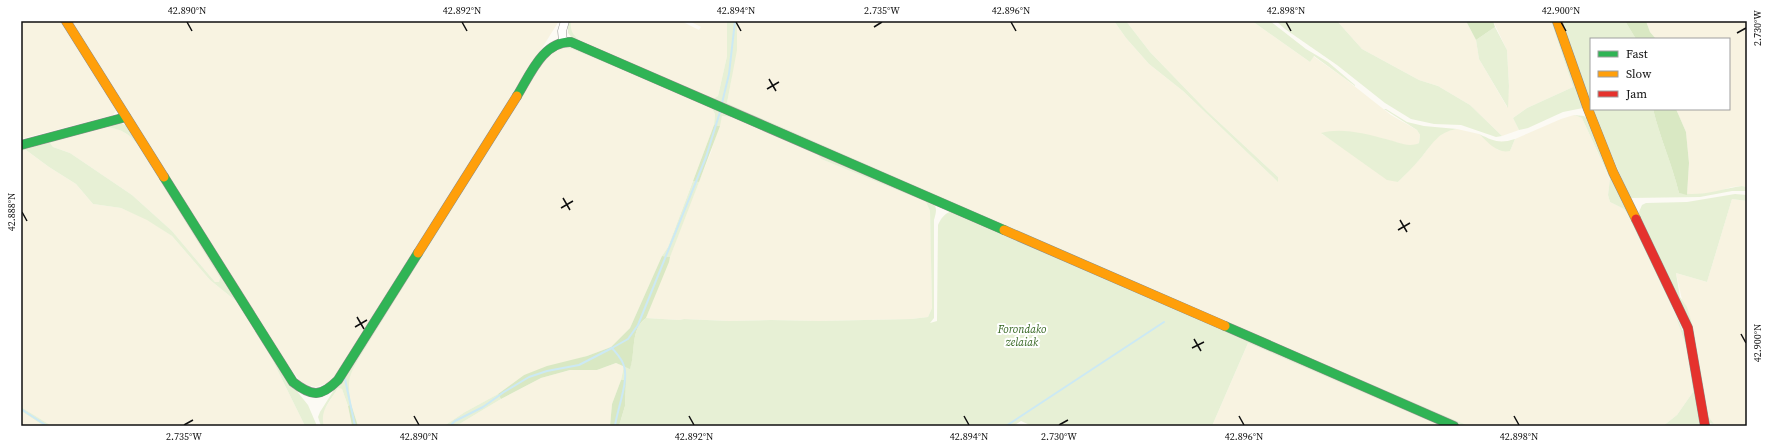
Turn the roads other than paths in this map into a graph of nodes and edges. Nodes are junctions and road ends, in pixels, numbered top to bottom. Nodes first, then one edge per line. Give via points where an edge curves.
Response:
1 (66, 21) edge
2 (565, 21) edge
3 (1557, 21) edge
4 (563, 42) junction
5 (126, 117) junction
6 (21, 145) edge
7 (1454, 426) edge
8 (1705, 426) edge

1 - 5 street
2 - 4 street via 562,31
3 - 8 street via 1613,172 1688,328
4 - 5 street via 549,48 536,65 340,376 332,387 315,394 306,393 293,382
4 - 7 street via 571,42
5 - 6 street

